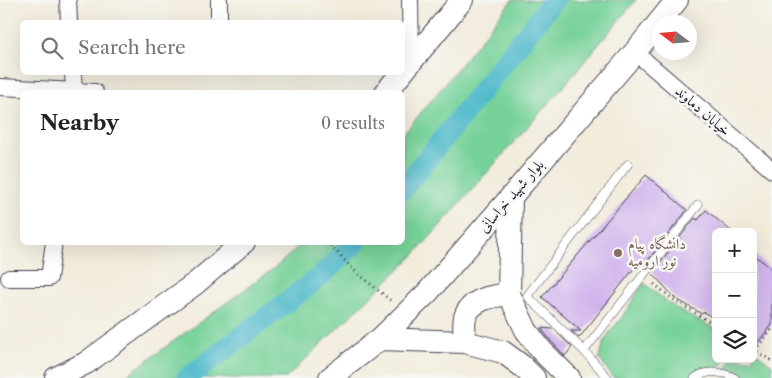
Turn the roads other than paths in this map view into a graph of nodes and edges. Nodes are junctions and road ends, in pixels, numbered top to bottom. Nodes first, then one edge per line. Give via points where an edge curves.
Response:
1 (68, 0) edge
2 (219, 0) edge
3 (410, 0) edge
4 (462, 0) edge
5 (677, 0) edge
6 (70, 20) edge
7 (219, 20) edge
8 (635, 52) junction
9 (411, 62) junction
10 (405, 69) edge
11 (73, 75) edge
12 (400, 75) edge
13 (0, 86) edge
14 (49, 90) edge
15 (74, 90) edge
16 (388, 90) edge
17 (628, 164) dead end
18 (772, 170) edge
19 (511, 197) junction
20 (698, 205) dead end
21 (54, 245) edge
22 (240, 245) edge
23 (9, 278) dead end
24 (509, 294) junction
25 (380, 339) junction
26 (465, 342) junction
27 (584, 351) junction
28 (528, 372) edge
29 (56, 378) edge
30 (330, 378) edge
31 (569, 378) edge
32 (608, 378) edge
33 (695, 378) edge
34 (735, 378) edge

1 - 6 street
2 - 7 street
3 - 9 street
4 - 9 main road
5 - 8 main road, بلوار شهید خراسانی
8 - 18 street, خیابان دماوند
8 - 19 main road, بلوار شهید خراسانی
9 - 10 main road
11 - 15 street
12 - 16 main road
13 - 14 street
17 - 27 lane via 527,296
19 - 24 main road
19 - 25 main road, بلوار شهید خراسانی via 427,293
20 - 27 lane
21 - 23 street via 49,278
22 - 29 main road via 196,283 94,358
24 - 26 main road via 482,299 473,305 466,315
24 - 31 main road via 526,330
25 - 26 main road
25 - 30 main road, بلوار شهید خراسانی
26 - 28 main road via 504,352
27 - 32 lane
33 - 34 lane via 722,372

